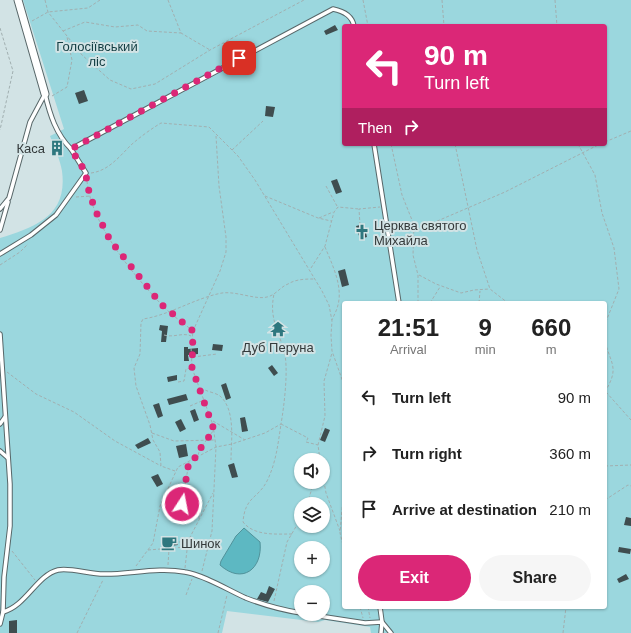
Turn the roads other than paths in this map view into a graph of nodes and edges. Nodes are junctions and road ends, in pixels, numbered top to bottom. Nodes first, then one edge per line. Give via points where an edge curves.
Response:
1 (18, 0) edge
2 (354, 24) edge
3 (46, 96) junction
4 (374, 146) edge
5 (71, 149) junction
6 (9, 198) junction
7 (0, 209) edge
8 (0, 230) edge
9 (0, 254) edge
10 (399, 301) edge
11 (0, 334) edge
12 (5, 417) junction
13 (0, 424) edge
14 (0, 451) edge
15 (8, 458) junction
16 (380, 609) edge
17 (3, 612) junction
18 (294, 612) edge
19 (330, 618) edge
20 (382, 622) junction
21 (0, 624) edge
22 (381, 633) edge
23 (391, 633) edge

1 - 3 street
2 - 5 lane via 347,14 333,9
3 - 5 lane via 49,112 58,132
3 - 6 lane via 30,122
4 - 10 lane
5 - 9 lane via 86,173 56,215 31,235
6 - 7 lane
6 - 8 lane
11 - 12 lane
12 - 13 lane
12 - 15 lane
14 - 15 lane
15 - 17 lane via 10,519
16 - 20 lane
17 - 18 lane via 9,611 47,576 58,570 107,574 184,572 229,588 272,608
17 - 21 lane
19 - 20 lane via 365,623
20 - 22 lane
20 - 23 lane

